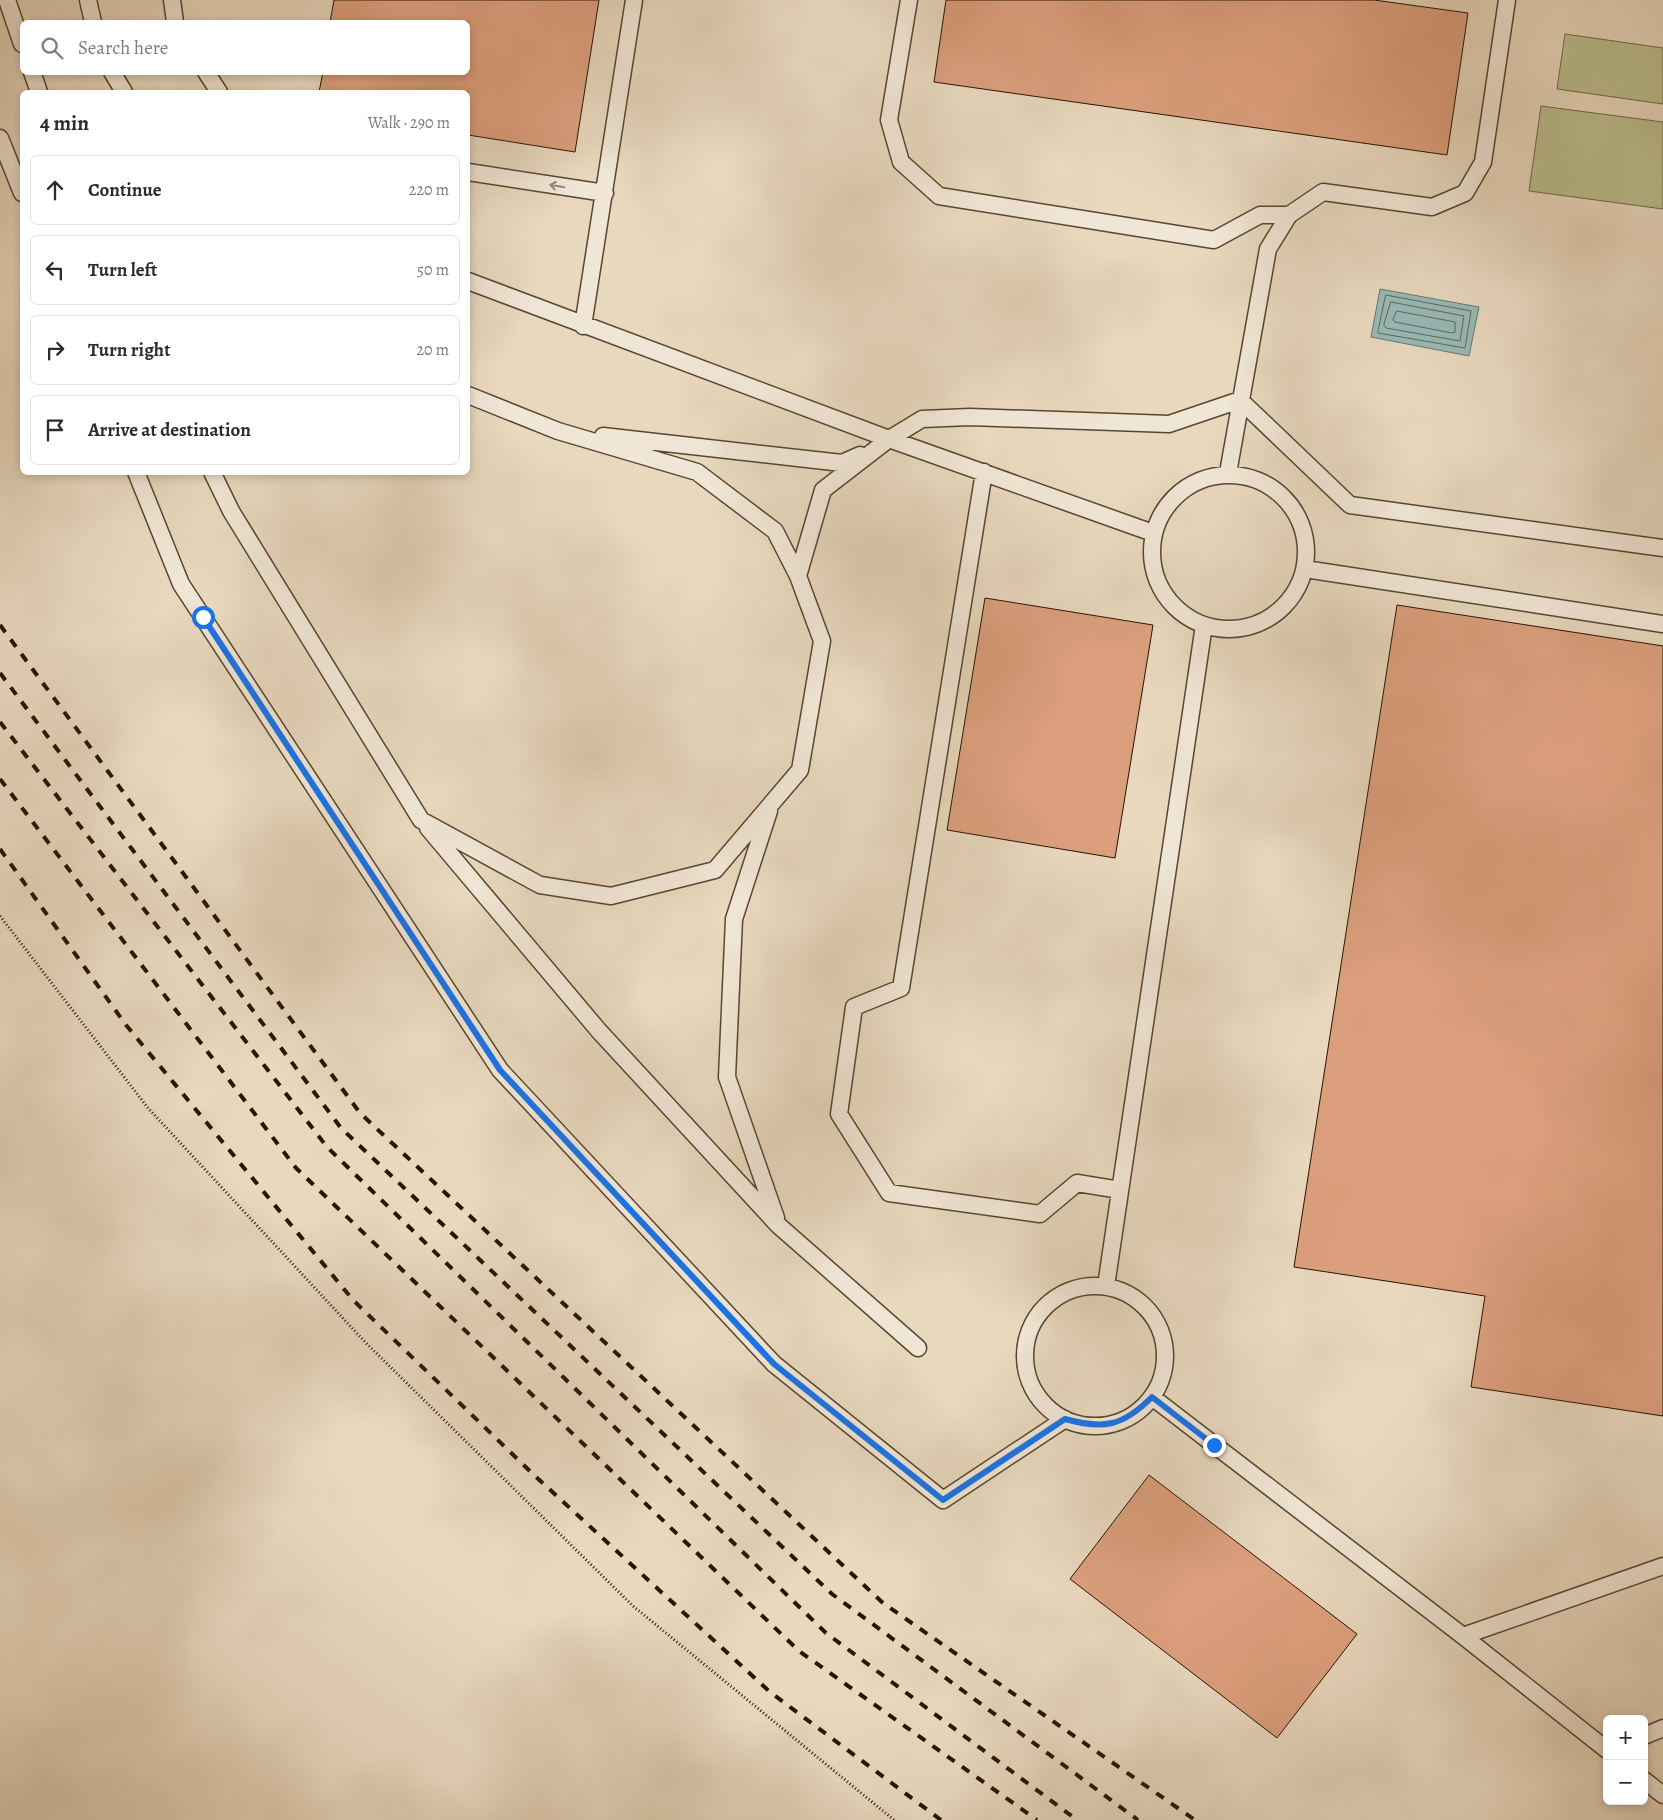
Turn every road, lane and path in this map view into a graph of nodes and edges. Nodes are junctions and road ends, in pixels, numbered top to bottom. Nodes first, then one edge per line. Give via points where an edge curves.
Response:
1 (7, 0) edge
2 (88, 0) edge
3 (172, 0) edge
4 (634, 0) edge
5 (908, 0) edge
6 (1507, 0) edge
7 (93, 20) edge
8 (175, 20) edge
9 (20, 38) edge
10 (33, 75) edge
11 (114, 75) edge
12 (208, 75) edge
13 (38, 90) edge
14 (123, 90) edge
15 (218, 90) edge
16 (0, 138) edge
17 (470, 172) edge
18 (20, 188) edge
19 (605, 193) junction
20 (1289, 215) junction
21 (470, 282) edge
22 (583, 326) junction
23 (470, 396) edge
24 (1240, 400) junction
25 (558, 431) junction
26 (883, 444) junction
27 (984, 472) junction
28 (1228, 473) junction
29 (137, 475) edge
30 (213, 475) edge
31 (1153, 533) junction
32 (1663, 548) edge
33 (1305, 569) junction
34 (798, 576) junction
35 (1663, 624) edge
36 (1204, 625) junction
37 (771, 805) junction
38 (421, 820) junction
39 (0, 916) edge
40 (1120, 1190) junction
41 (778, 1225) junction
42 (1106, 1286) junction
43 (918, 1348) dead end
44 (1152, 1397) junction
45 (1065, 1419) junction
46 (1663, 1566) edge
47 (1463, 1636) junction
48 (1663, 1728) edge
49 (1648, 1734) edge
50 (1603, 1747) edge
51 (1648, 1783) edge
52 (1663, 1795) edge
53 (894, 1820) edge

1 - 9 lane
2 - 7 lane
3 - 8 lane
4 - 19 lane
5 - 20 lane via 889,120 901,162 940,196 1214,240 1260,215
6 - 20 lane via 1483,162 1465,193 1432,207 1323,192
10 - 13 lane
11 - 14 lane
12 - 15 lane
16 - 18 lane
19 -> 17 lane
19 - 22 lane
20 - 24 lane via 1268,249
21 - 22 lane
22 - 26 lane
23 - 25 lane
24 - 26 lane via 1169,424 970,416 922,419
24 - 28 lane
24 - 32 lane via 1350,505
25 - 26 lane via 842,463
25 - 34 lane via 697,472 775,532
26 - 27 lane
26 - 34 lane via 823,490
27 - 31 lane
27 - 40 lane via 902,988 854,1008 839,1114 889,1193 1040,1214 1077,1183
28 - 31 lane via 1202,478 1179,492 1162,513
28 - 33 lane via 1260,480 1282,494 1299,516 1306,542
29 - 45 lane via 181,584 500,1070 774,1364 943,1500
30 - 38 lane via 231,511
31 - 36 lane via 1152,561 1160,587 1176,608
33 - 35 lane
33 - 36 lane via 1294,595 1275,615 1251,627 1224,630
34 - 37 lane via 822,641 800,770
36 - 40 lane
37 - 38 lane via 715,870 611,896 540,885
37 - 41 lane via 734,919 727,1077
38 - 41 lane via 599,1031
39 - 53 path via 148,1108 365,1342 633,1606
40 - 42 lane
41 - 43 lane
42 - 44 lane via 1129,1293 1148,1308 1160,1330 1166,1353 1163,1377
42 - 45 lane via 1082,1286 1059,1296 1041,1311 1029,1333 1025,1357 1030,1381 1044,1406
44 - 45 lane via 1135,1414 1113,1424 1088,1426
44 - 47 lane
46 - 47 lane
47 - 50 lane
48 - 49 lane
51 - 52 lane

